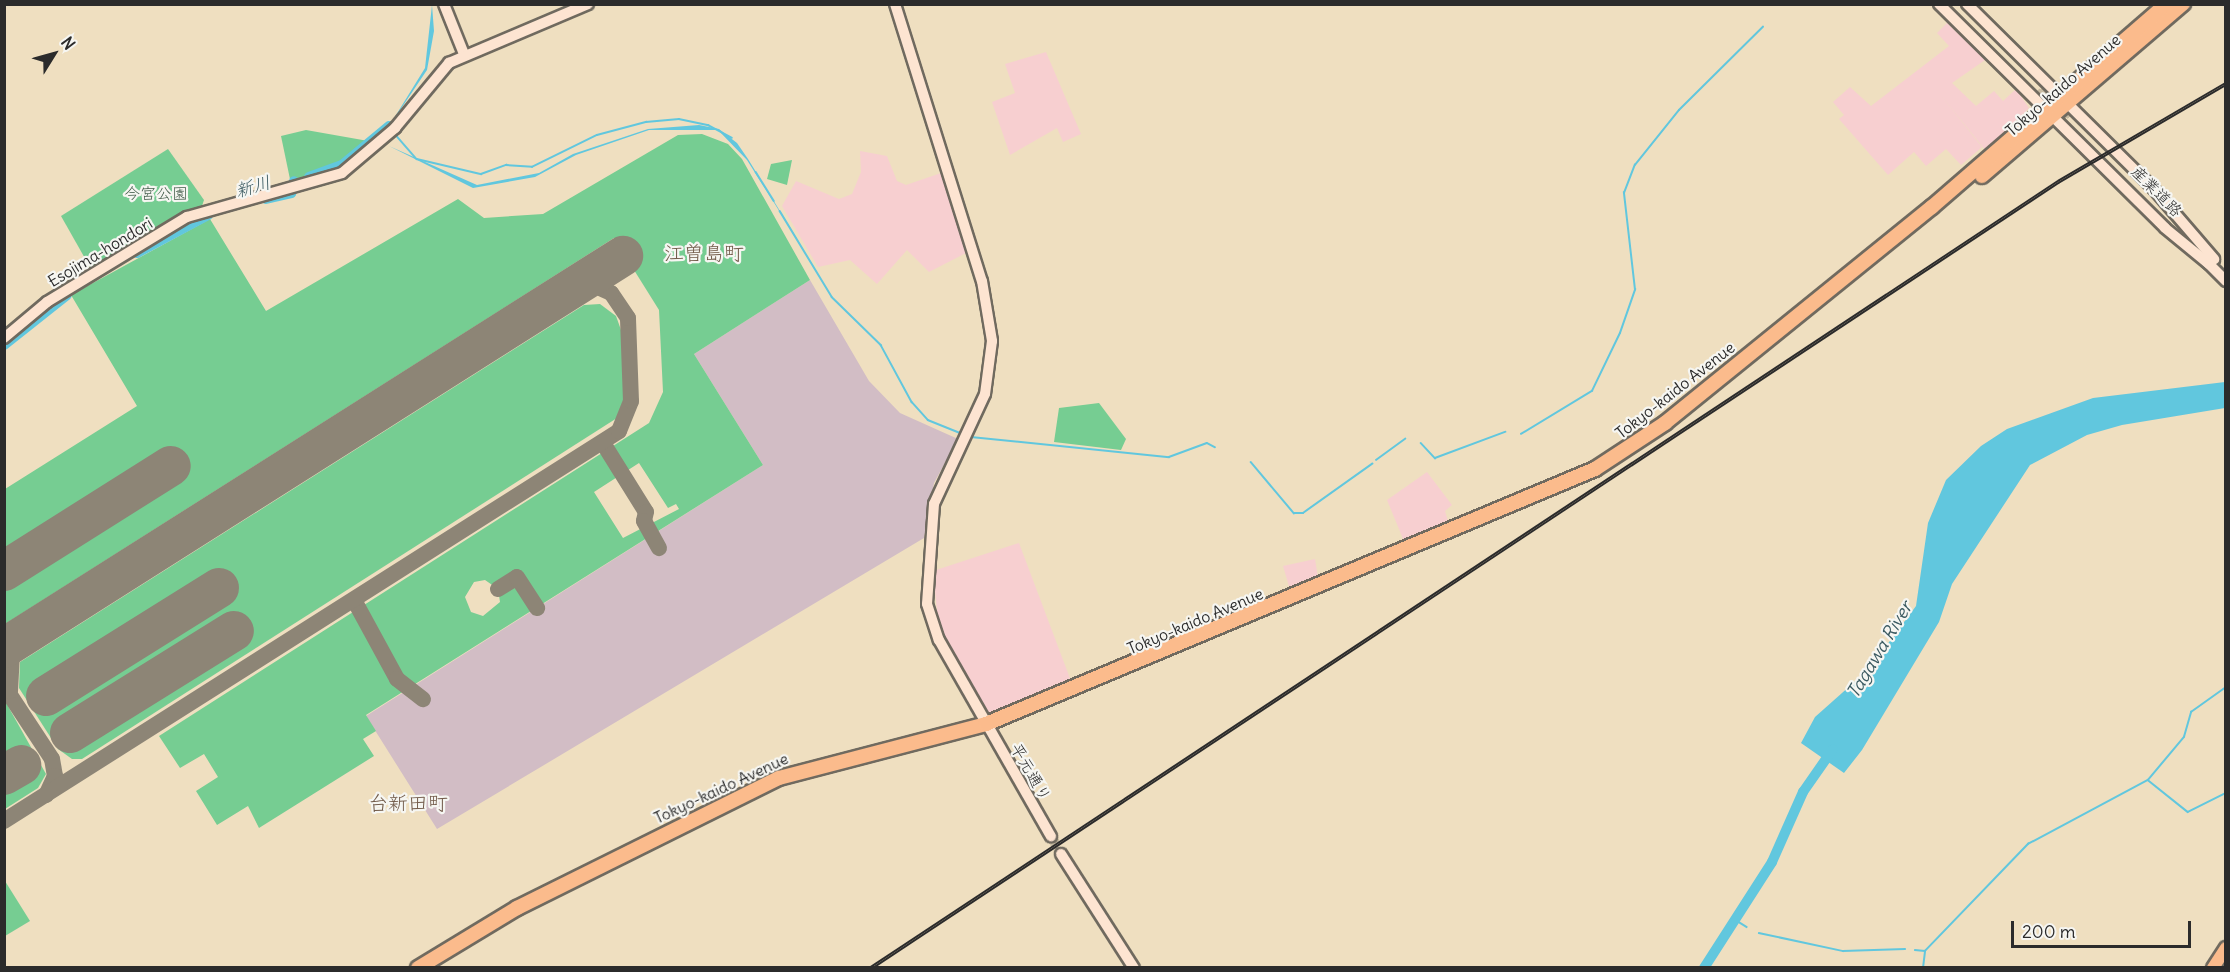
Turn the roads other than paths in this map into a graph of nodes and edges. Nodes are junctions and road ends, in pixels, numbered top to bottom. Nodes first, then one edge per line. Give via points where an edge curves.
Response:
1 (444, 4) edge
2 (588, 4) edge
3 (895, 4) edge
4 (1939, 4) edge
5 (1947, 4) edge
6 (1959, 4) edge
7 (1967, 4) edge
8 (2166, 4) edge
9 (2182, 4) edge
10 (464, 54) junction
11 (2064, 99) junction
12 (2047, 113) junction
13 (2070, 119) tunnel mouth
14 (2211, 261) junction
15 (2226, 271) edge
16 (2226, 281) edge
17 (4, 338) edge
18 (986, 724) junction
19 (1051, 836) tunnel mouth
20 (1061, 854) tunnel mouth
21 (2226, 948) edge
22 (418, 968) edge
23 (1134, 968) edge
24 (2213, 968) edge

1 - 10 street
2 - 10 street, Esojima-hondori
3 - 18 street, 平元通り via 988,305 992,341 987,388 940,482 925,587 939,640
4 - 12 street
5 - 6 street via 2039,90
7 - 11 street
8 - 11 highway, Tokyo-kaido Avenue
9 - 11 highway, Tokyo-kaido Avenue
10 - 17 street, Esojima-hondori via 436,74 395,128 342,173 187,218 47,302
11 - 12 highway, Tokyo-kaido Avenue
11 - 14 street
12 - 14 street
12 - 18 highway, Tokyo-kaido Avenue via 1665,423 1595,469
13 - 14 street, 産業道路
14 - 15 street, 産業道路
14 - 16 street, 産業道路
18 - 19 street, 平元通り
18 - 22 highway, Tokyo-kaido Avenue via 779,778 517,908
20 - 23 street
21 - 24 main road

